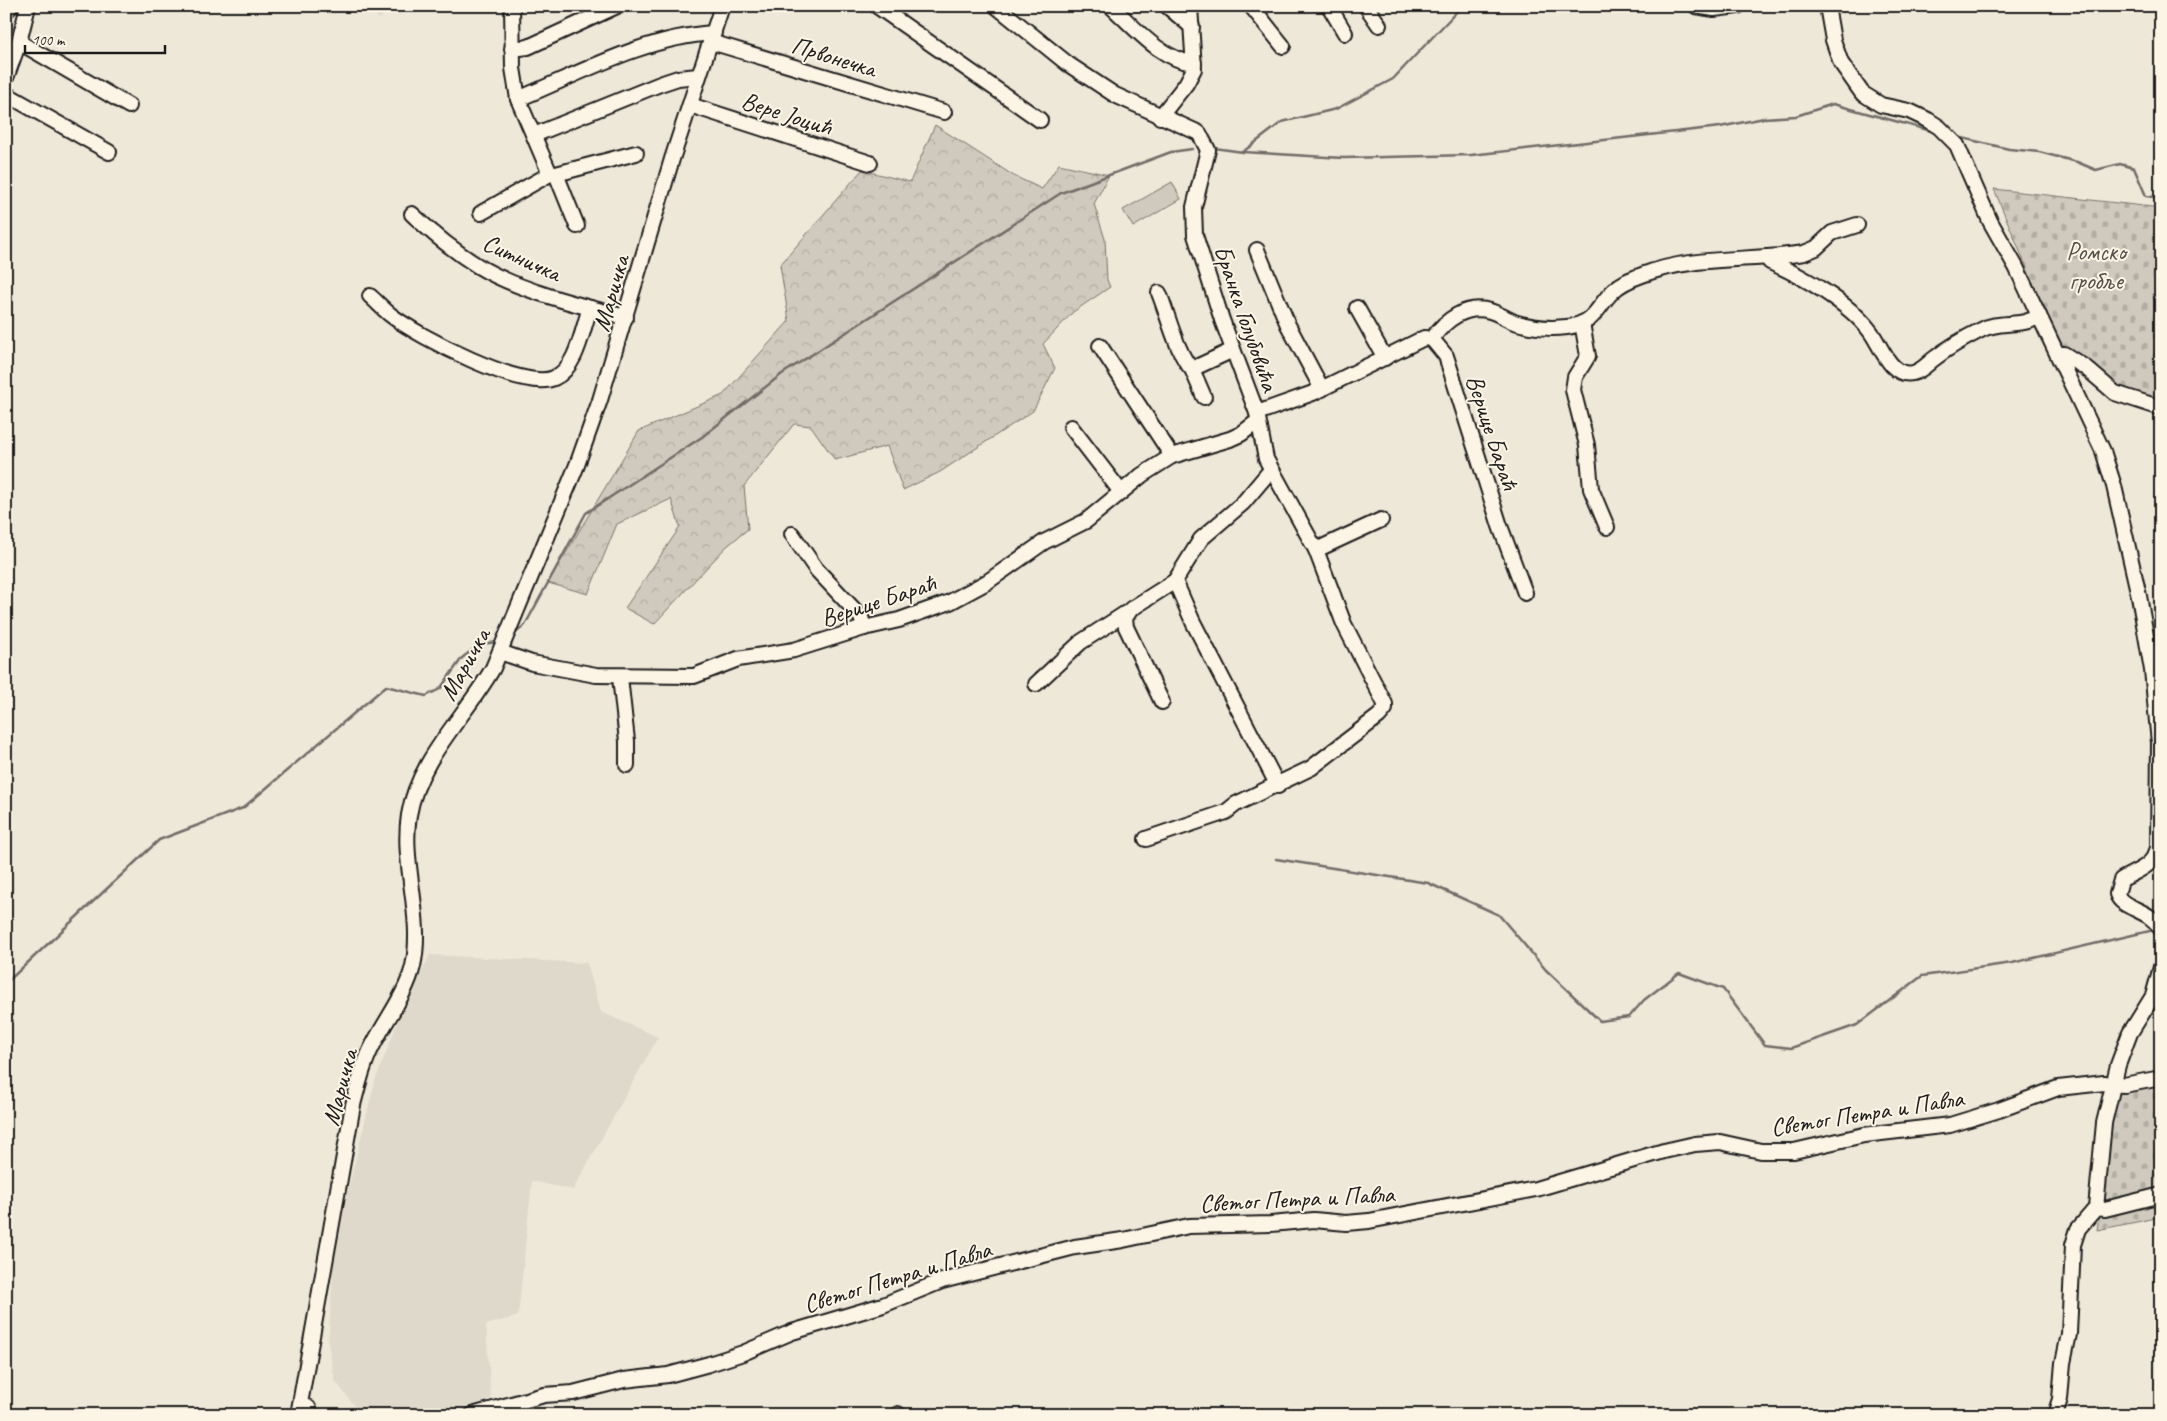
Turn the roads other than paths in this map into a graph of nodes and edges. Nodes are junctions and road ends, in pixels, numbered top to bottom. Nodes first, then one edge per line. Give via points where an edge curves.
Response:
1 (11, 6) edge
2 (28, 6) edge
3 (512, 6) edge
4 (617, 6) edge
5 (722, 6) edge
6 (877, 6) edge
7 (996, 6) edge
8 (1111, 6) edge
9 (1167, 6) edge
10 (1190, 6) edge
11 (1251, 6) edge
12 (1329, 6) edge
13 (1366, 6) edge
14 (1696, 6) edge
15 (1738, 6) edge
16 (1827, 6) edge
17 (6, 11) edge
18 (1379, 25) dead end
19 (1192, 26) junction
20 (1345, 33) dead end
21 (712, 38) junction
22 (19, 42) junction
23 (1283, 46) dead end
24 (512, 49) junction
25 (1194, 62) junction
26 (698, 76) junction
27 (6, 78) edge
28 (6, 94) edge
29 (518, 99) junction
30 (690, 104) junction
31 (129, 106) dead end
32 (944, 112) dead end
33 (1160, 117) junction
34 (1040, 120) dead end
35 (534, 135) junction
36 (109, 152) dead end
37 (636, 153) dead end
38 (870, 163) dead end
39 (553, 174) junction
40 (481, 213) dead end
41 (412, 214) dead end
42 (1857, 225) dead end
43 (577, 226) dead end
44 (1257, 250) dead end
45 (1766, 257) junction
46 (1159, 293) dead end
47 (370, 296) dead end
48 (590, 308) junction
49 (1357, 308) dead end
50 (2039, 316) junction
51 (626, 317) junction
52 (1582, 324) junction
53 (1432, 339) junction
54 (1100, 346) dead end
55 (1233, 350) junction
56 (2058, 355) junction
57 (1385, 358) junction
58 (1192, 369) junction
59 (1322, 389) junction
60 (1204, 397) dead end
61 (2161, 408) edge
62 (1258, 417) junction
63 (1070, 427) dead end
64 (1172, 456) junction
65 (1270, 471) junction
66 (1121, 492) junction
67 (1381, 520) dead end
68 (1607, 527) dead end
69 (792, 534) dead end
70 (1316, 550) junction
71 (1175, 581) junction
72 (1525, 593) dead end
73 (1126, 613) junction
74 (864, 628) junction
75 (501, 649) junction
76 (620, 677) junction
77 (1036, 684) dead end
78 (1162, 702) dead end
79 (2159, 711) edge
80 (627, 765) dead end
81 (1278, 786) junction
82 (1146, 839) dead end
83 (2160, 928) edge
84 (2161, 967) edge
85 (2157, 1000) edge
86 (2161, 1078) edge
87 (2114, 1084) junction
88 (2161, 1196) edge
89 (2096, 1208) junction
90 (305, 1413) edge
91 (472, 1415) edge
92 (2055, 1415) edge

1 - 17 street
2 - 22 street
3 - 24 street
4 - 24 street via 528,47
5 - 21 street, Маричка
6 - 34 street
7 - 33 street, Бранка Голубовића via 1088,78
8 - 25 street via 1162,51 1181,62
9 - 19 street
10 - 19 street
11 - 23 street
12 - 20 street
13 - 18 street
14 - 15 street via 1714,9
16 - 50 street via 1837,53 1848,76 1862,93 1881,105 1909,110 1928,120 1946,134 1962,154 1990,221
19 - 25 street
21 - 26 street, Маричка
21 - 29 street via 695,34 645,46
21 - 32 street, Првонечка
22 - 27 street
22 - 31 street
24 - 29 street
25 - 33 street via 1192,76
26 - 30 street, Маричка
26 - 35 street via 660,84
28 - 36 street
29 - 35 street
30 - 38 street, Вере Јоцић
30 - 51 street, Маричка
33 - 55 street, Бранка Голубовића via 1199,133 1206,143 1207,159 1194,207 1194,235
35 - 39 street
37 - 39 street
39 - 40 street
39 - 43 street
41 - 48 street, Ситничка via 436,237 480,267 521,285
42 - 45 street via 1832,233 1810,251
44 - 59 street via 1288,324
45 - 50 street via 1855,315 1871,332 1892,365 1904,373 1917,372 1949,348 1986,327 2024,323
45 - 52 street via 1670,266 1643,274 1618,286 1596,314
46 - 58 street via 1180,352
47 - 48 street via 392,317 459,354 498,370 541,381 553,379 568,366
48 - 51 street, Ситничка
49 - 57 street
50 - 56 street
51 - 75 street, Маричка via 577,466
52 - 53 street via 1554,328 1528,325 1487,310 1473,309 1450,320
52 - 68 street via 1588,356 1574,381 1573,390 1587,445 1592,488
53 - 57 street, Верице Бараћ via 1424,338
53 - 72 street, Верице Бараћ via 1446,356 1500,526
54 - 64 street
55 - 58 street
55 - 62 street, Бранка Голубовића
56 - 61 street via 2064,354 2086,368 2114,393
56 - 79 street via 2109,466 2139,596
57 - 59 street, Верице Бараћ
58 - 60 street
59 - 62 street, Верице Бараћ
62 - 64 street, Верице Бараћ via 1241,434 1230,439
62 - 65 street, Бранка Голубовића via 1262,448
63 - 66 street
64 - 66 street, Верице Бараћ
65 - 70 street, Бранка Голубовића
65 - 71 street via 1243,502 1201,539
66 - 74 street, Верице Бараћ via 1086,521 1044,542 975,589 923,612
67 - 70 street
69 - 74 street via 816,569 861,617
70 - 81 street, Бранка Голубовића via 1344,624 1385,706 1379,716 1311,768
71 - 73 street
71 - 81 street
73 - 77 street via 1081,642
73 - 78 street via 1126,627
74 - 76 street, Верице Бараћ via 794,650 738,659 694,676
75 - 76 street, Верице Бараћ via 514,658 576,672
75 - 90 street, Маричка via 478,693 430,762 420,780 409,814 415,956 409,978 362,1070 353,1105 311,1350 314,1367
76 - 80 street
79 - 83 street via 2158,848 2148,866 2121,880 2117,894 2121,902 2149,914
81 - 82 street via 1218,815
84 - 85 street
85 - 87 street via 2130,1033
86 - 87 street, Светог Петра и Павла
87 - 89 street via 2104,1123
87 - 91 street, Светог Петра и Павла via 2058,1088 1950,1125 1872,1133 1794,1151 1761,1151 1720,1142 1695,1144 1546,1187 1369,1222 1314,1220 1190,1226 1075,1247 942,1281 883,1305 792,1332 709,1364 573,1393 544,1395
88 - 89 street via 2105,1209
89 - 92 street via 2078,1229 2073,1245 2069,1334

